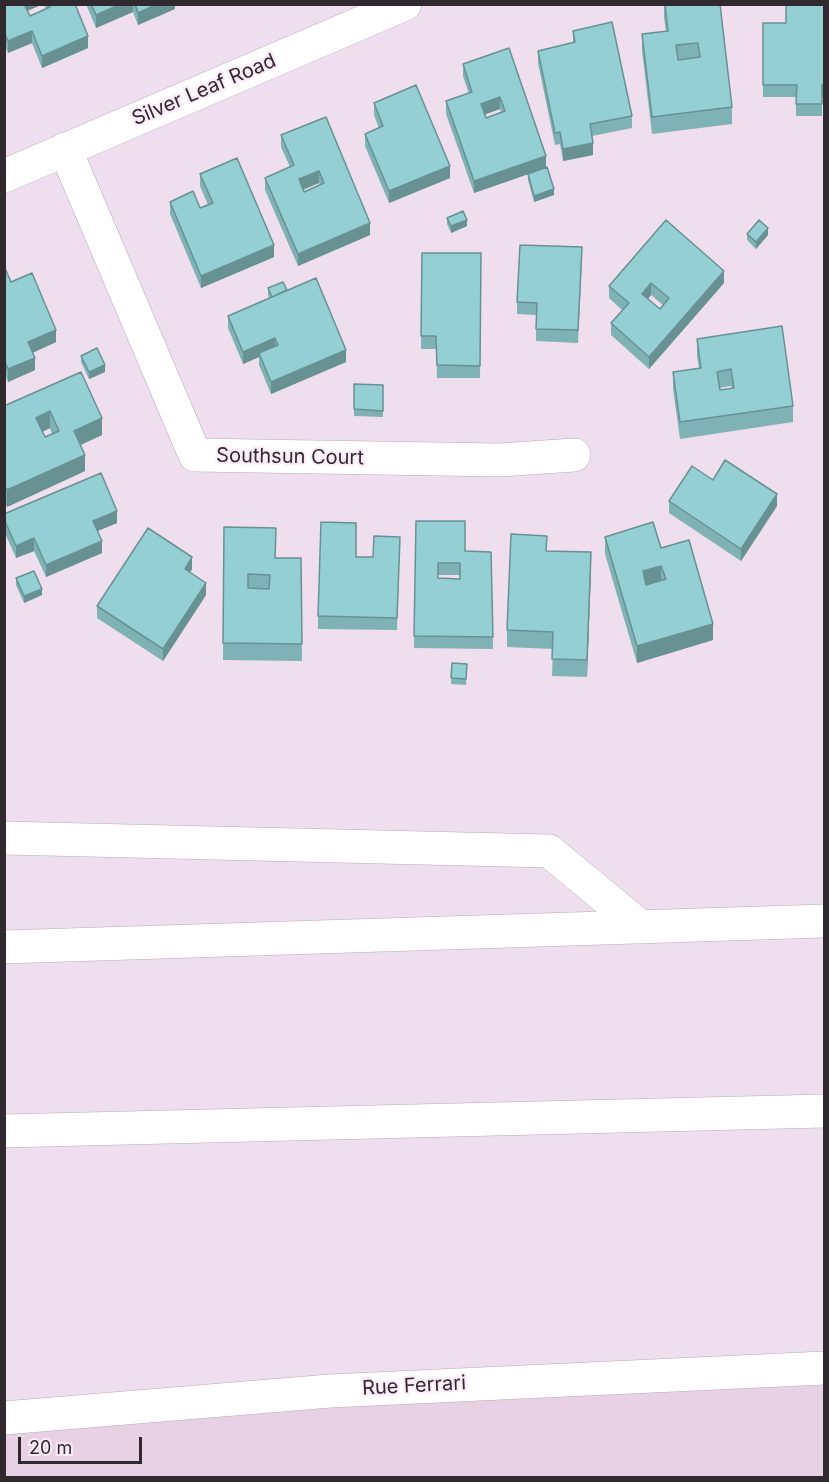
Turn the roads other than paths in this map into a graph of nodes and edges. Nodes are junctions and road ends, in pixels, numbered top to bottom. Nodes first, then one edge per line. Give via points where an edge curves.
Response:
1 (405, 4) edge
2 (65, 150) junction
3 (4, 176) edge
4 (574, 455) dead end
5 (4, 838) edge
6 (825, 921) edge
7 (641, 927) junction
8 (4, 947) edge
9 (825, 1110) edge
10 (4, 1131) edge
11 (825, 1368) edge
12 (4, 1418) edge

1 - 2 main road, Silver Leaf Road
2 - 3 main road, Silver Leaf Road
2 - 4 main road, Southsun Court via 195,455 500,460
5 - 7 main road via 549,851
6 - 7 main road
7 - 8 main road
9 - 10 main road
11 - 12 main road, Rue Ferrari via 330,1391

